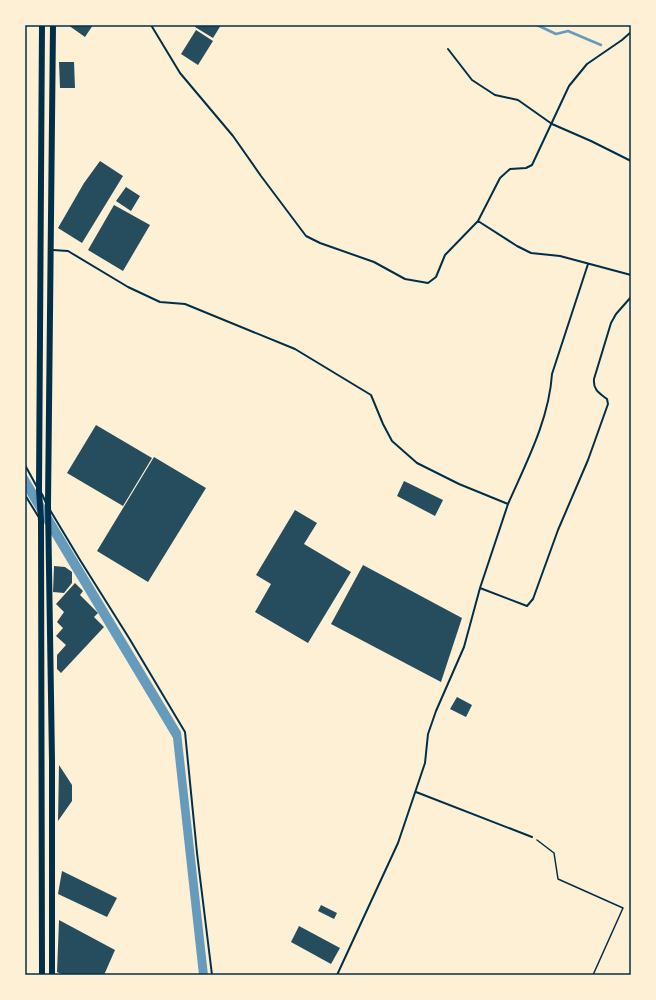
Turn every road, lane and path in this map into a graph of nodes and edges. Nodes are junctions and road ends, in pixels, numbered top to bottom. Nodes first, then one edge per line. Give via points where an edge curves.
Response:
1 (42, 25) edge
2 (53, 25) edge
3 (151, 25) edge
4 (631, 32) edge
5 (448, 49) dead end
6 (552, 124) junction
7 (631, 161) edge
8 (478, 220) junction
9 (42, 249) junction
10 (51, 250) junction
11 (588, 264) junction
12 (631, 275) edge
13 (631, 298) edge
14 (41, 349) junction
15 (49, 349) junction
16 (25, 465) edge
17 (39, 490) junction
18 (25, 495) edge
19 (508, 504) junction
20 (48, 505) junction
21 (41, 521) junction
22 (48, 528) junction
23 (480, 588) junction
24 (416, 792) junction
25 (532, 837) joint
26 (42, 975) edge
27 (52, 975) edge
28 (212, 975) edge
29 (337, 975) edge
30 (594, 975) edge

1 - 9 main road
2 - 10 main road
3 - 8 lane via 180,73 233,136 306,236 320,244 374,262 405,279 428,283 436,277 445,255
4 - 6 lane via 587,64 569,86
5 - 6 lane via 472,80 495,95 518,100
6 - 7 lane
6 - 8 lane via 532,165 510,169 500,178
8 - 11 lane via 531,253 560,256
9 - 10 lane
9 - 14 main road
10 - 15 main road
10 - 19 lane via 68,251 128,287 160,302 185,304 301,353 372,395 392,441 417,463
11 - 12 lane
11 - 19 lane via 552,374 551,389 538,437
13 - 23 lane via 611,323 593,385 595,390 607,399 608,404 533,599 527,606
14 - 15 main road
14 - 17 main road
15 - 20 main road
16 - 17 lane
17 - 20 lane
17 - 21 main road
18 - 21 lane
19 - 23 lane
20 - 22 main road
20 - 28 lane via 185,732
21 - 22 lane
21 - 26 main road
22 - 27 main road
23 - 24 lane via 464,647 428,734 425,763
24 - 25 lane
24 - 29 lane via 398,843
25 - 30 path via 554,853 558,879 623,908

